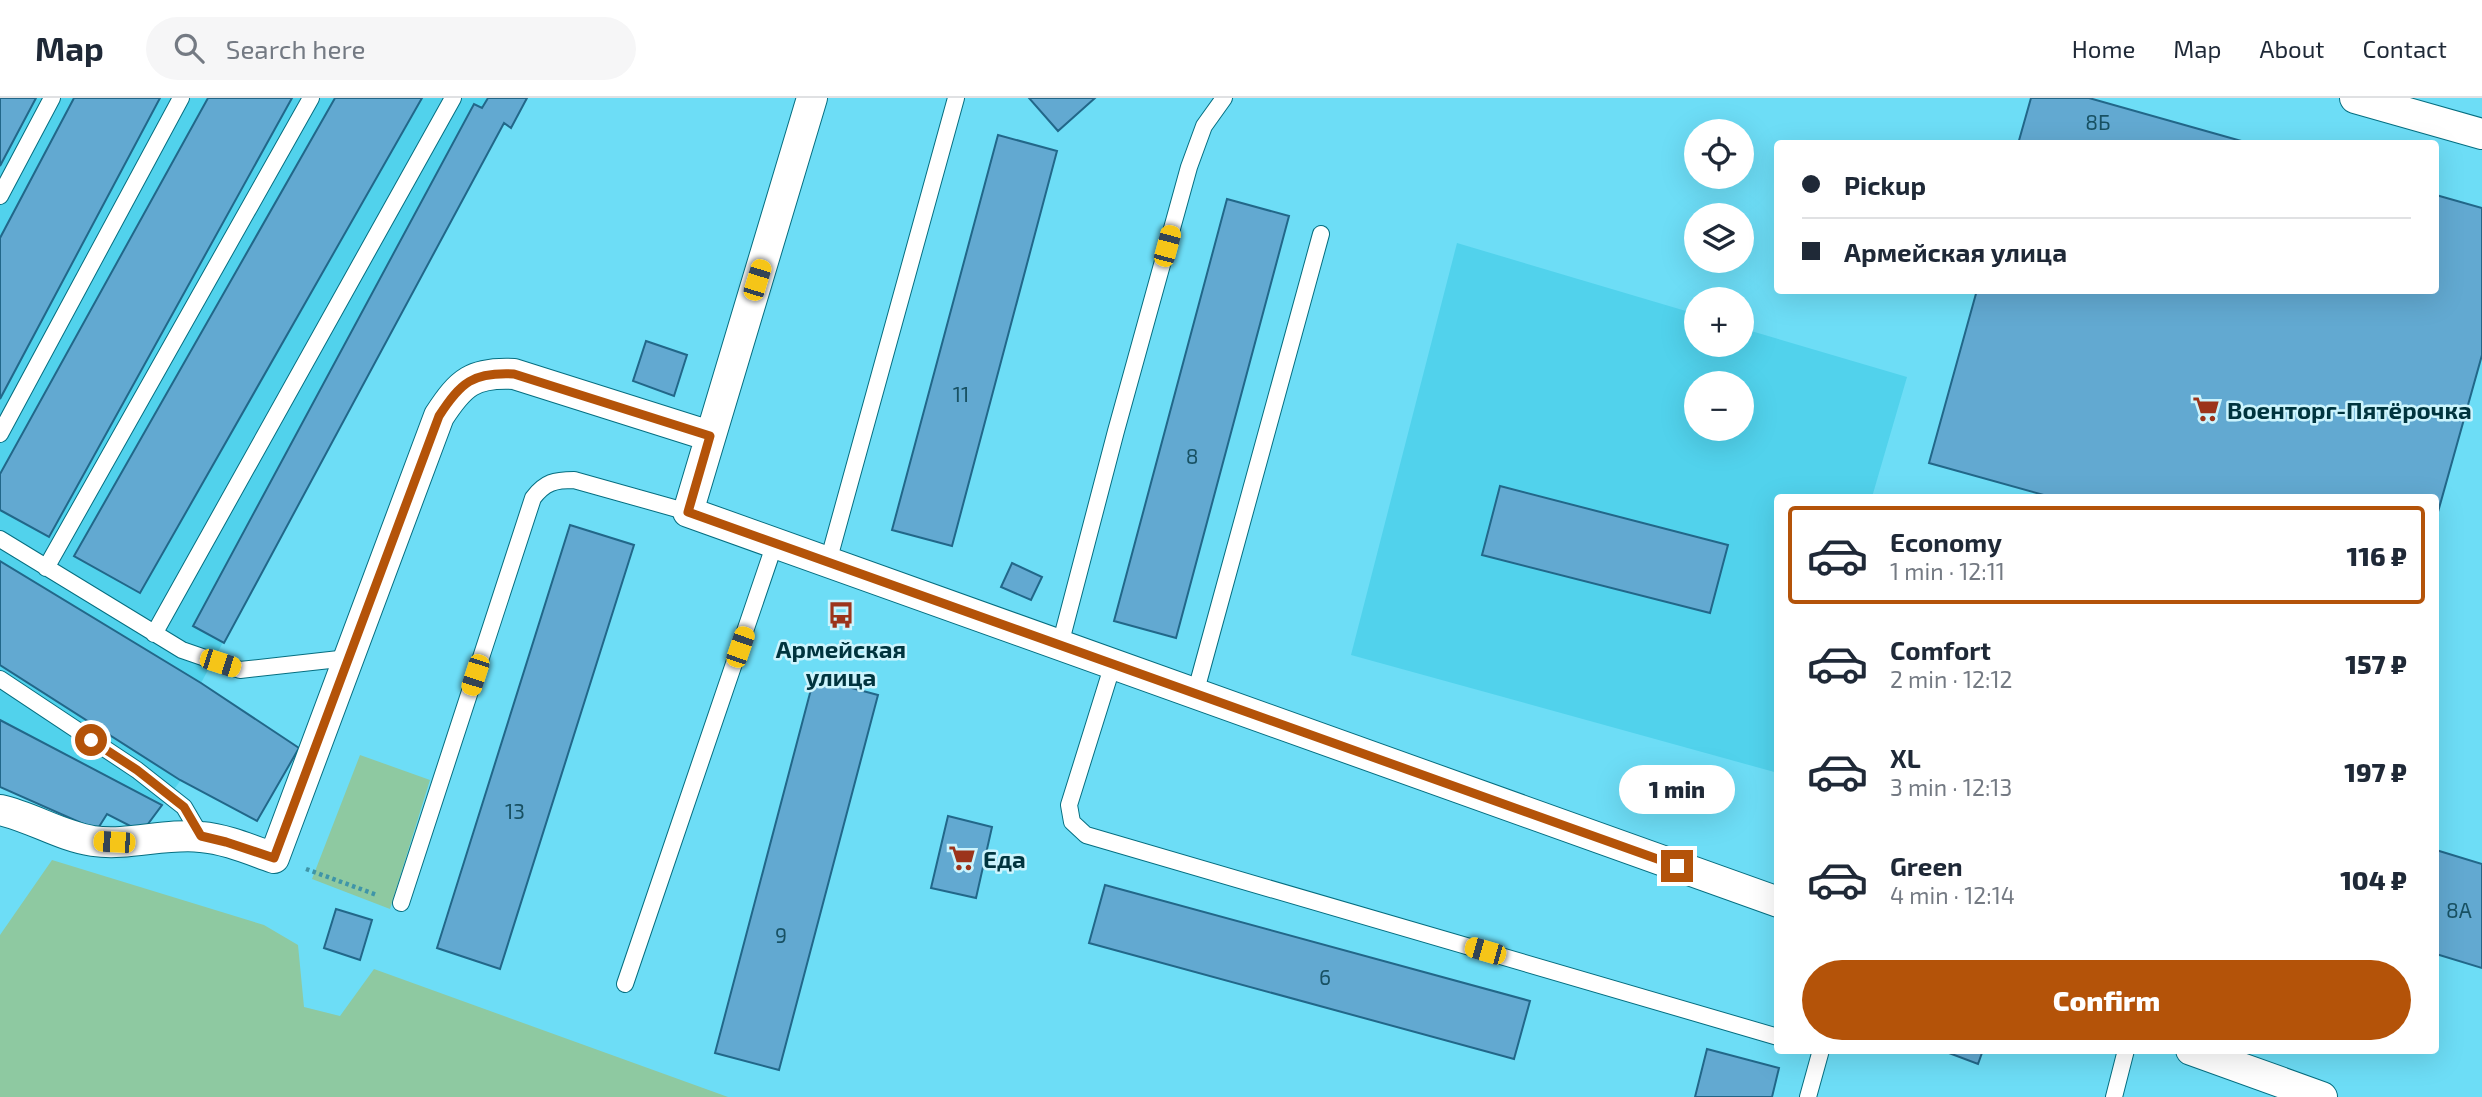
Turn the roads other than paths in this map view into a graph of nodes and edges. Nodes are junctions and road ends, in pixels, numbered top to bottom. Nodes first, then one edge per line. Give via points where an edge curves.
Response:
1 (52, 98) edge
2 (181, 98) edge
3 (310, 98) edge
4 (453, 98) edge
5 (811, 98) edge
6 (956, 98) edge
7 (1224, 98) edge
8 (2355, 98) edge
9 (2482, 134) edge
10 (0, 196) edge
11 (1321, 234) dead end
12 (0, 434) edge
13 (710, 436) junction
14 (688, 512) junction
15 (0, 539) edge
16 (775, 543) junction
17 (828, 562) junction
18 (46, 568) junction
19 (154, 634) junction
20 (1060, 645) junction
21 (348, 658) junction
22 (1113, 664) junction
23 (0, 679) edge
24 (1195, 694) junction
25 (0, 810) edge
26 (201, 836) junction
27 (1774, 901) edge
28 (401, 903) road end
29 (625, 984) dead end
30 (1774, 1036) edge
31 (1820, 1054) edge
32 (2125, 1054) edge
33 (2202, 1054) edge
34 (1808, 1097) edge
35 (2114, 1097) edge
36 (2322, 1097) edge

1 - 10 lane
2 - 12 lane
3 - 18 lane
4 - 19 lane
5 - 13 street
6 - 17 lane
7 - 20 lane via 1204,126 1189,167
8 - 9 street
11 - 24 lane
13 - 14 street
13 - 21 street via 514,374 472,378 454,393 439,416
14 - 16 street
14 - 28 lane via 574,480 555,480 542,486 533,498
15 - 18 lane
16 - 17 street
16 - 29 lane
17 - 20 street
18 - 19 lane
19 - 21 lane via 182,650 240,670
20 - 22 street
21 - 26 street via 274,858
22 - 24 street
22 - 30 lane via 1069,805 1072,822 1086,835
23 - 26 lane via 184,807
24 - 27 street
25 - 26 street via 92,841
31 - 34 lane
32 - 35 lane
33 - 36 street

